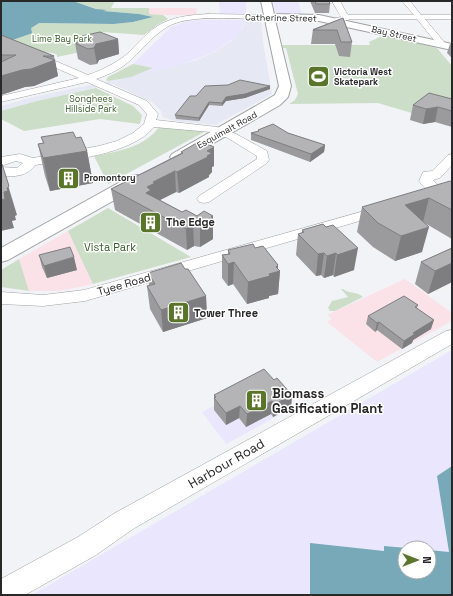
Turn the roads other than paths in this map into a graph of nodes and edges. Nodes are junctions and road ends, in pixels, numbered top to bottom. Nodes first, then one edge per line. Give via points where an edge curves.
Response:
1 (266, 1) edge
2 (336, 1) edge
3 (406, 1) edge
4 (268, 17) junction
5 (347, 17) junction
6 (419, 17) junction
7 (452, 17) edge
8 (336, 21) junction
9 (441, 43) dead end
10 (452, 47) edge
11 (27, 52) edge
12 (88, 78) junction
13 (1, 99) edge
14 (152, 123) junction
15 (223, 132) junction
16 (452, 158) edge
17 (1, 162) edge
18 (30, 162) junction
19 (1, 171) edge
20 (447, 190) edge
21 (421, 198) edge
22 (204, 199) dead end
23 (394, 206) edge
24 (1, 256) edge
25 (1, 298) edge
26 (452, 336) edge
27 (1, 594) edge

1 - 4 main road, Esquimalt Road
2 - 5 street
3 - 6 street
4 - 8 main road, Catherine Street
4 - 12 street, Catherine Street via 182,19 162,26 116,67
4 - 15 main road, Esquimalt Road via 285,86 284,92 276,102
5 - 6 street, Catherine Street
5 - 8 street, Catherine Street
6 - 7 street, Catherine Street
6 - 9 street
8 - 10 main road, Bay Street
11 - 12 street
12 - 13 street, Catherine Street
12 - 14 street via 143,102 153,114
14 - 15 street
14 - 18 street via 143,133 121,144
15 - 22 street via 263,154 263,160
15 - 24 main road, Esquimalt Road
16 - 20 street via 435,175 428,175 426,181
17 - 18 street via 10,158 21,158
18 - 19 street via 28,167 19,172
20 - 21 street
23 - 25 street, Tyee Road via 78,296 32,300
26 - 27 street, Harbour Road via 124,521 87,546

